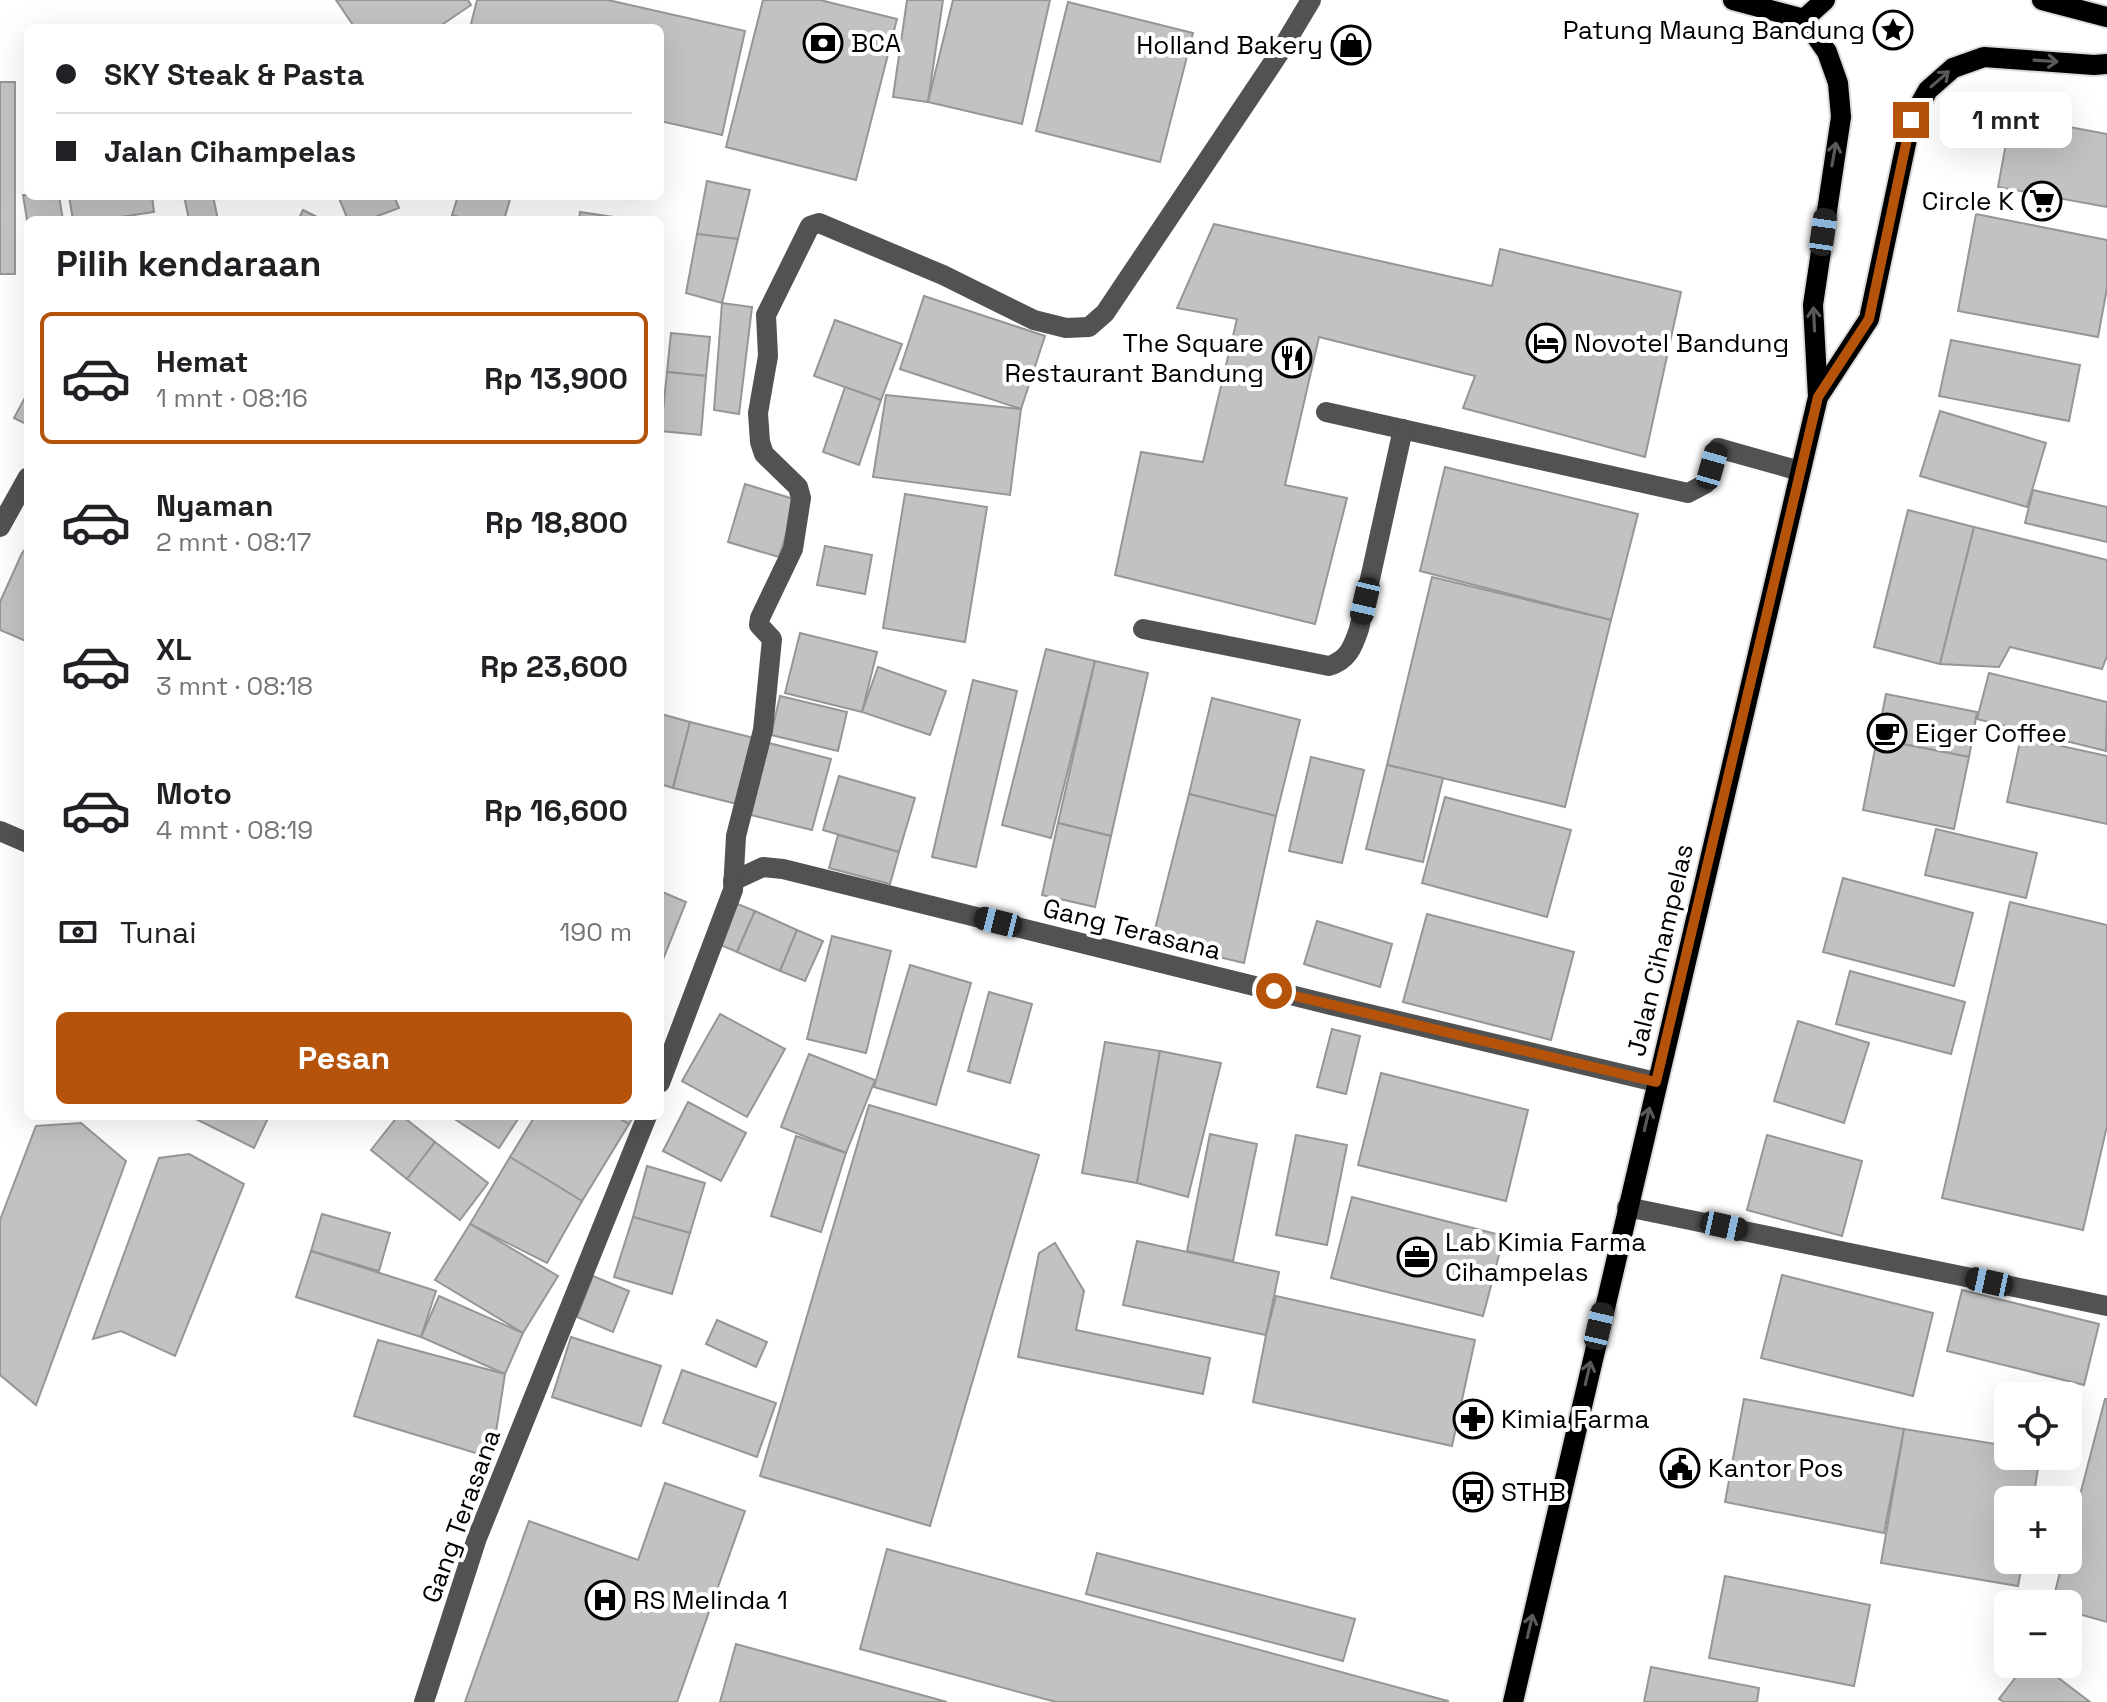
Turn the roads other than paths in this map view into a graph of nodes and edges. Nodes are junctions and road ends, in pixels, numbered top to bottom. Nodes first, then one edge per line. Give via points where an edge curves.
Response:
1 (1311, 0) edge
2 (1733, 0) edge
3 (1825, 0) edge
4 (2042, 0) edge
5 (2107, 17) edge
6 (1804, 19) junction
7 (2107, 64) edge
8 (1818, 397) junction
9 (1326, 412) dead end
10 (1403, 429) junction
11 (1800, 471) junction
12 (24, 484) edge
13 (0, 527) edge
14 (1143, 629) dead end
15 (0, 831) edge
16 (24, 841) edge
17 (733, 881) junction
18 (664, 1073) edge
19 (1656, 1082) junction
20 (645, 1120) edge
21 (1627, 1207) junction
22 (2107, 1306) edge
23 (424, 1702) edge
24 (1513, 1702) edge

1 - 17 street via 1105,313 1089,327 1034,320 819,223 806,232 766,315 760,442 764,454 798,487 801,498 793,549 760,618 772,648 763,730 736,836
2 - 6 main road
3 - 6 main road
4 - 5 main road
8 -> 6 main road, Jalan Cihampelas via 1813,305 1841,117 1838,83 1827,52
8 -> 7 main road, Jalan Cihampelas via 1869,319 1911,120 1928,90 1953,68 1984,57
8 - 11 main road, Jalan Cihampelas
9 - 10 street
10 - 11 street via 1688,493 1705,484 1718,448
10 - 14 street via 1359,629 1340,663 1329,666
11 - 19 main road, Jalan Cihampelas
12 - 13 street
15 - 16 street
17 - 18 street
17 - 19 street, Gang Terasana via 763,867 783,869
21 -> 19 main road, Jalan Cihampelas
20 - 23 street, Gang Terasana via 477,1538
21 - 22 street
24 -> 21 main road, Jalan Cihampelas

